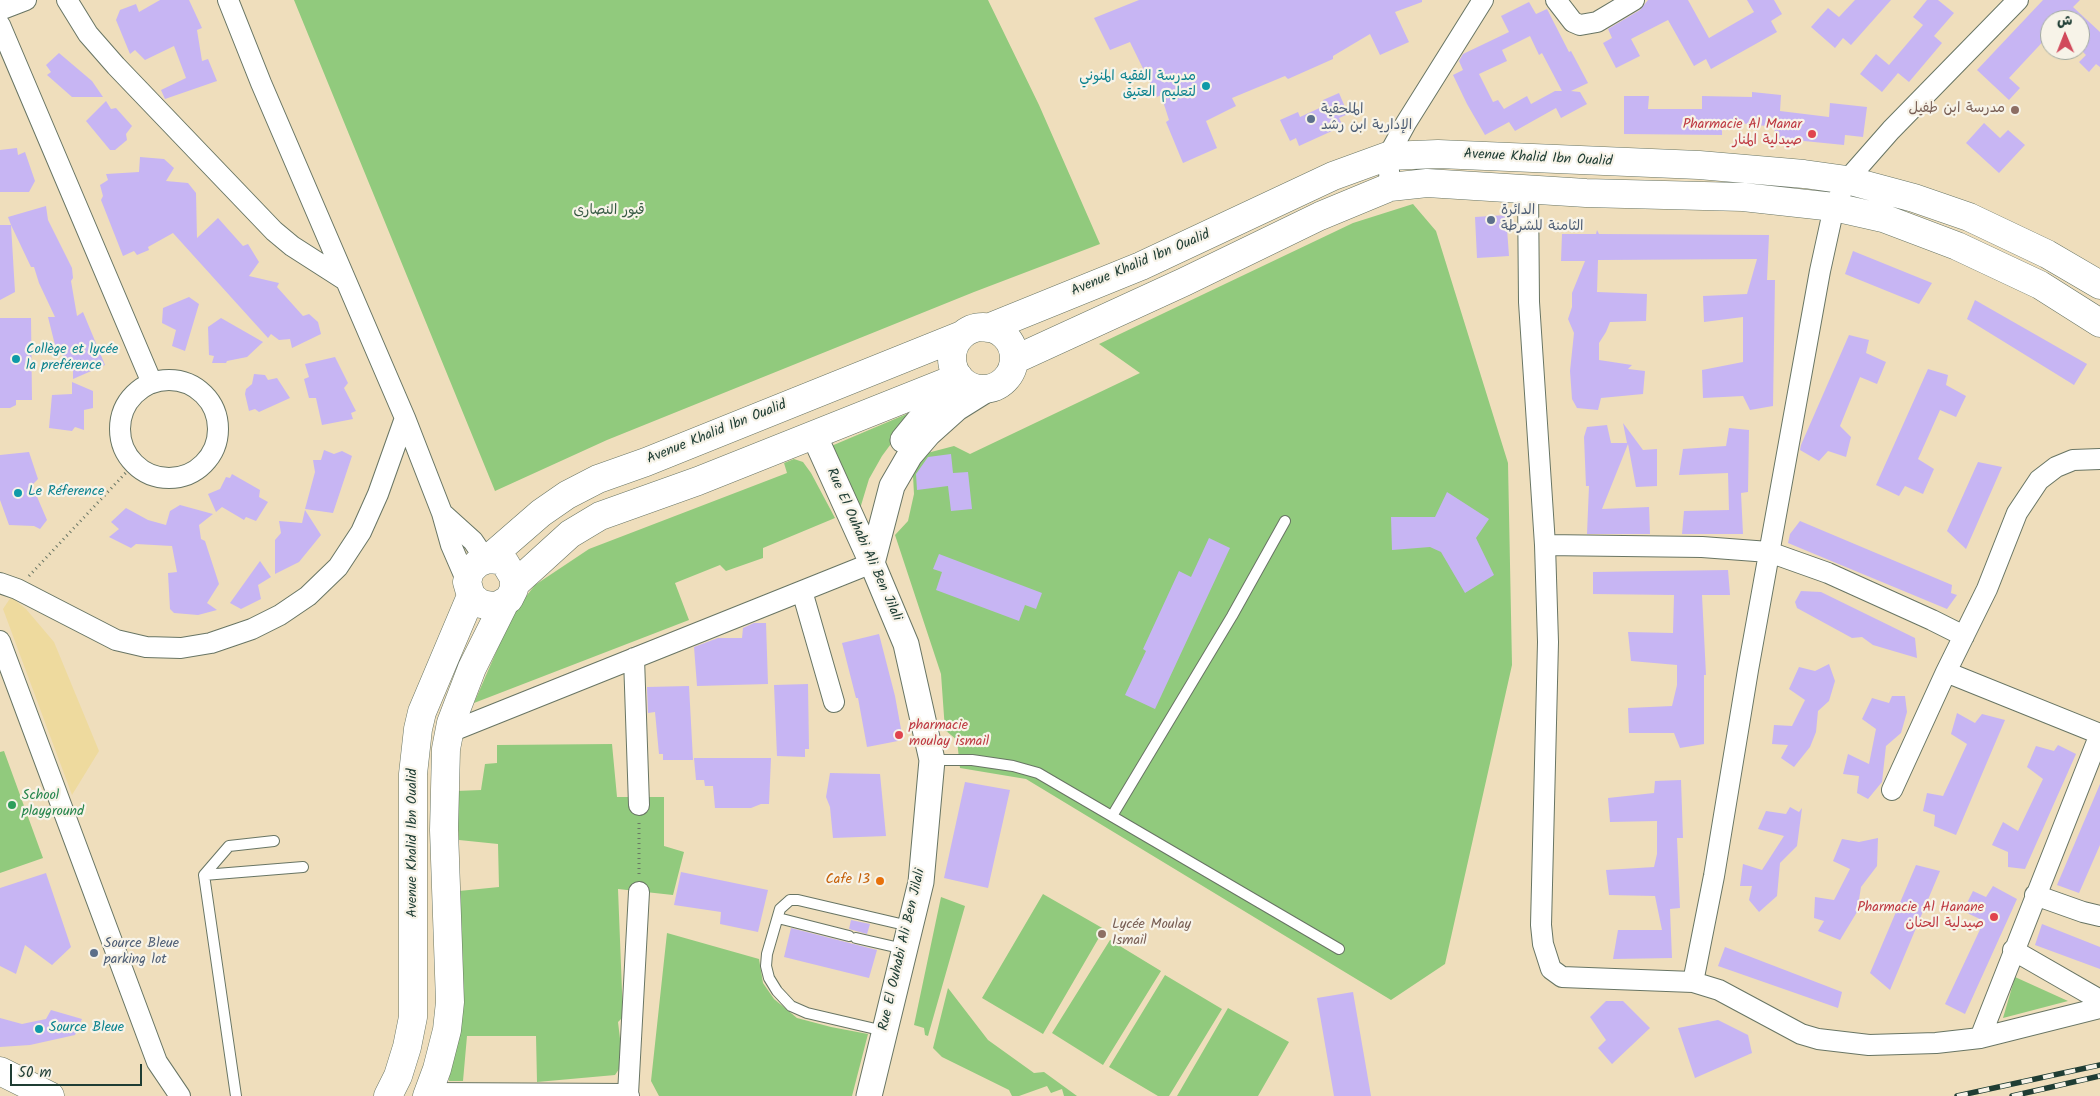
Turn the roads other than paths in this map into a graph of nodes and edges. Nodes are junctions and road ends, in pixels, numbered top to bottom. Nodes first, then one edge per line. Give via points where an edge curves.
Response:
1 (26, 0) edge
2 (67, 0) edge
3 (228, 0) edge
4 (1483, 0) edge
5 (1556, 0) edge
6 (1634, 0) edge
7 (2018, 0) edge
8 (0, 10) edge
9 (0, 26) edge
10 (1388, 156) junction
11 (1848, 180) junction
12 (1390, 187) junction
13 (1528, 190) junction
14 (1834, 206) junction
15 (345, 280) junction
16 (2100, 284) edge
17 (2100, 323) edge
18 (988, 328) junction
19 (962, 335) junction
20 (1014, 360) junction
21 (152, 383) junction
22 (971, 383) junction
23 (405, 418) junction
24 (814, 435) junction
25 (2100, 459) edge
26 (442, 512) junction
27 (1285, 521) dead end
28 (1545, 545) junction
29 (1769, 552) junction
30 (869, 555) junction
31 (487, 559) junction
32 (0, 583) edge
33 (469, 589) junction
34 (802, 591) junction
35 (510, 593) junction
36 (1964, 636) junction
37 (0, 641) edge
38 (634, 658) junction
39 (1946, 672) junction
40 (834, 702) dead end
41 (450, 732) junction
42 (2100, 734) edge
43 (932, 760) junction
44 (1892, 790) dead end
45 (639, 805) road end
46 (1112, 816) junction
47 (274, 841) dead end
48 (303, 867) dead end
49 (204, 875) junction
50 (639, 892) road end
51 (2035, 895) junction
52 (2100, 916) edge
53 (778, 918) junction
54 (908, 938) junction
55 (1339, 948) dead end
56 (2013, 950) junction
57 (1693, 982) junction
58 (2100, 1000) edge
59 (2100, 1008) edge
60 (884, 1031) junction
61 (1980, 1038) junction
62 (0, 1071) edge
63 (427, 1095) edge
64 (629, 1095) edge
65 (50, 1096) edge
66 (180, 1096) edge
67 (236, 1096) edge
68 (388, 1096) edge
69 (869, 1096) edge

1 - 8 street
2 - 15 street via 88,34 274,230 292,246
3 - 15 street
4 - 10 street
5 - 6 street via 1580,26 1597,22
7 - 11 street via 1891,130
9 - 21 street
10 - 11 main road, Avenue Khalid Ibn Oualid via 1438,154 1699,165
10 - 12 street
10 - 18 main road, Avenue Khalid Ibn Oualid via 1333,176 1140,266
11 - 14 street
11 - 16 main road, Avenue Khalid Ibn Oualid via 1969,217 2047,254
12 - 13 main road via 1427,183
12 - 20 main road via 1320,216
13 - 14 main road via 1744,197
13 - 28 street via 1529,302
14 - 17 main road via 1883,218 1957,246 2040,285
14 - 29 street
15 - 23 street
18 - 19 main road via 970,330
18 - 20 main road via 997,331 1010,343
19 - 22 main road via 952,351 954,369
19 - 31 main road, Avenue Khalid Ibn Oualid via 598,479 541,513
20 - 22 main road via 1006,378 998,384
21 - 21 street via 171,380 189,384 205,395 215,411 218,430 214,449 204,464 188,475 169,478 150,474 134,464 125,451 120,435 121,419 132,398
22 - 24 main road
22 - 30 street via 930,407 887,461 873,490 866,524
23 - 26 street
23 - 32 street via 361,532 338,567 308,596 280,616 252,629 211,643 181,648 146,647 116,640
24 - 30 street, Rue El Ouhabi Ali Ben Jilali
24 - 35 main road via 600,516 570,534
25 - 36 street via 2073,460 2056,467 2039,480 2017,513 1987,589
26 - 31 street
26 - 33 street
27 - 46 lane
28 - 29 street via 1702,547
28 - 57 street via 1548,712 1541,925 1547,961 1562,977
29 - 36 street via 1828,574
29 - 57 street
30 - 34 street
30 - 43 street, Rue El Ouhabi Ali Ben Jilali via 906,644
31 - 33 main road via 473,567
31 - 35 main road via 499,560 512,572
33 - 35 main road via 481,604 487,606 499,605
33 - 68 main road, Avenue Khalid Ibn Oualid via 416,736 412,1017 407,1047
34 - 38 street
34 - 40 street
35 - 41 main road via 472,668
36 - 39 street
37 - 66 street via 157,1062
38 - 41 street
38 - 45 street
39 - 42 street
39 - 44 street
41 - 63 main road via 444,774 444,830 450,1002 438,1069
42 - 51 street
43 - 46 lane via 972,760 1038,773
43 - 54 street, Rue El Ouhabi Ali Ben Jilali via 922,882
46 - 55 lane
47 - 49 lane via 229,846
48 - 49 lane
49 - 67 lane
50 - 64 street
51 - 52 street
51 - 56 street
53 - 54 lane via 852,937
53 - 54 lane via 783,905 794,899
53 - 60 lane via 766,966 777,991 791,1006 807,1013
54 - 60 street, Rue El Ouhabi Ali Ben Jilali
56 - 58 street
56 - 61 street
57 - 61 street via 1719,990 1795,1031 1818,1039 1894,1046
59 - 61 street
60 - 69 street, Rue El Ouhabi Ali Ben Jilali
62 - 65 main road
63 - 64 street

